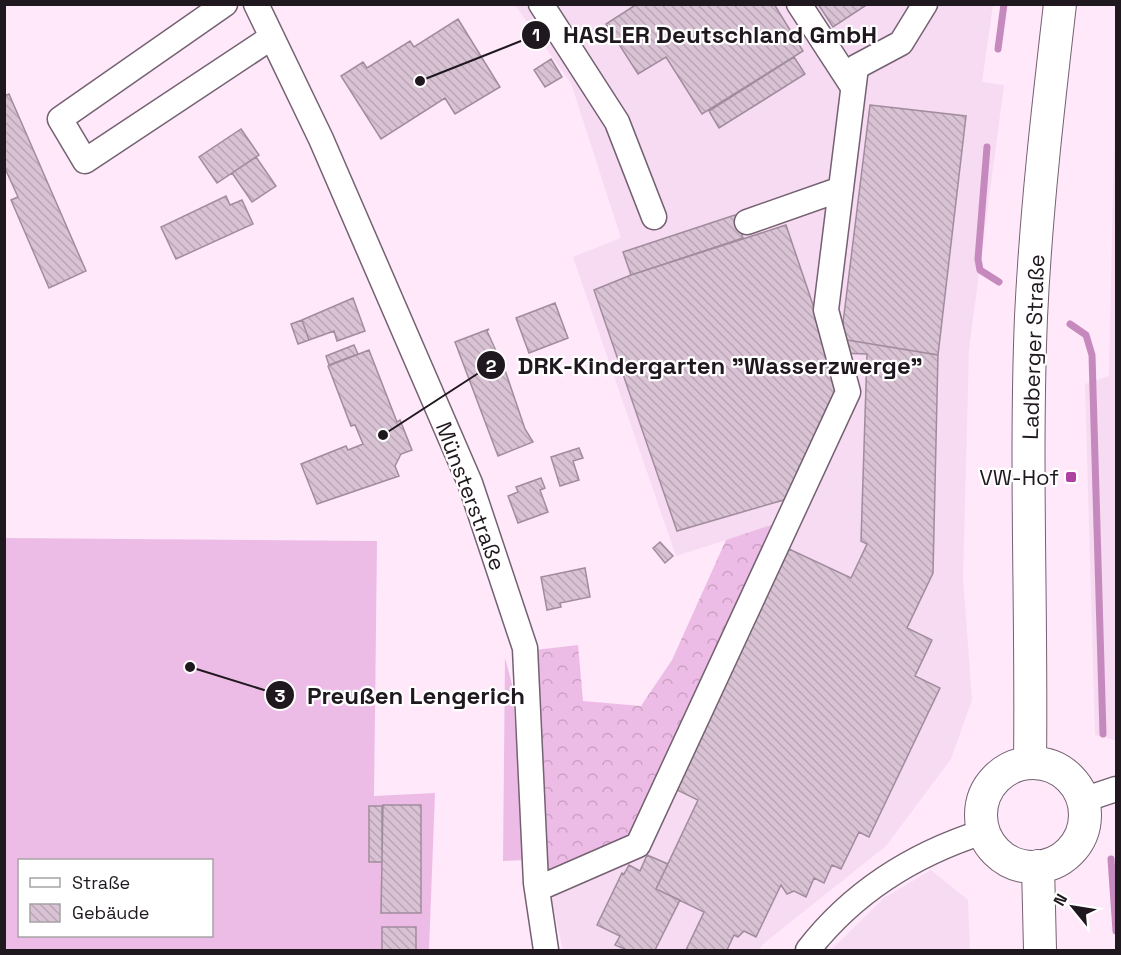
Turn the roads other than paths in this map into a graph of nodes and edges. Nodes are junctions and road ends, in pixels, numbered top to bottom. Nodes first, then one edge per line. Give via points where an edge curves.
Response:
1 (225, 4) edge
2 (256, 4) edge
3 (541, 4) edge
4 (799, 4) edge
5 (925, 4) edge
6 (1060, 4) edge
7 (272, 38) junction
8 (853, 87) junction
9 (841, 189) junction
10 (654, 218) dead end
11 (747, 222) dead end
12 (1030, 762) junction
13 (1116, 789) edge
14 (1083, 800) junction
15 (983, 832) junction
16 (1038, 866) junction
17 (537, 889) junction
18 (546, 951) edge
19 (808, 951) edge
20 (1040, 951) edge

1 - 7 street via 60,119 85,161
2 - 7 street, Münsterstraße
3 - 10 street via 617,122
4 - 8 street
5 - 8 street via 901,44 856,68
6 - 12 main road, Ladberger Straße via 1040,177 1031,317
7 - 17 street, Münsterstraße via 321,139 470,483 525,648
8 - 9 street
9 - 11 street
9 - 17 street via 826,310 848,392 638,844
12 - 14 main road via 1047,764 1063,772
12 - 15 main road via 1014,765 989,785 982,800
13 - 14 street
14 - 16 main road via 1085,815 1076,844 1053,863
15 - 16 main road via 1005,858 1024,866
15 - 19 street via 912,860 843,911
16 - 20 main road
17 - 18 street, Münsterstraße

